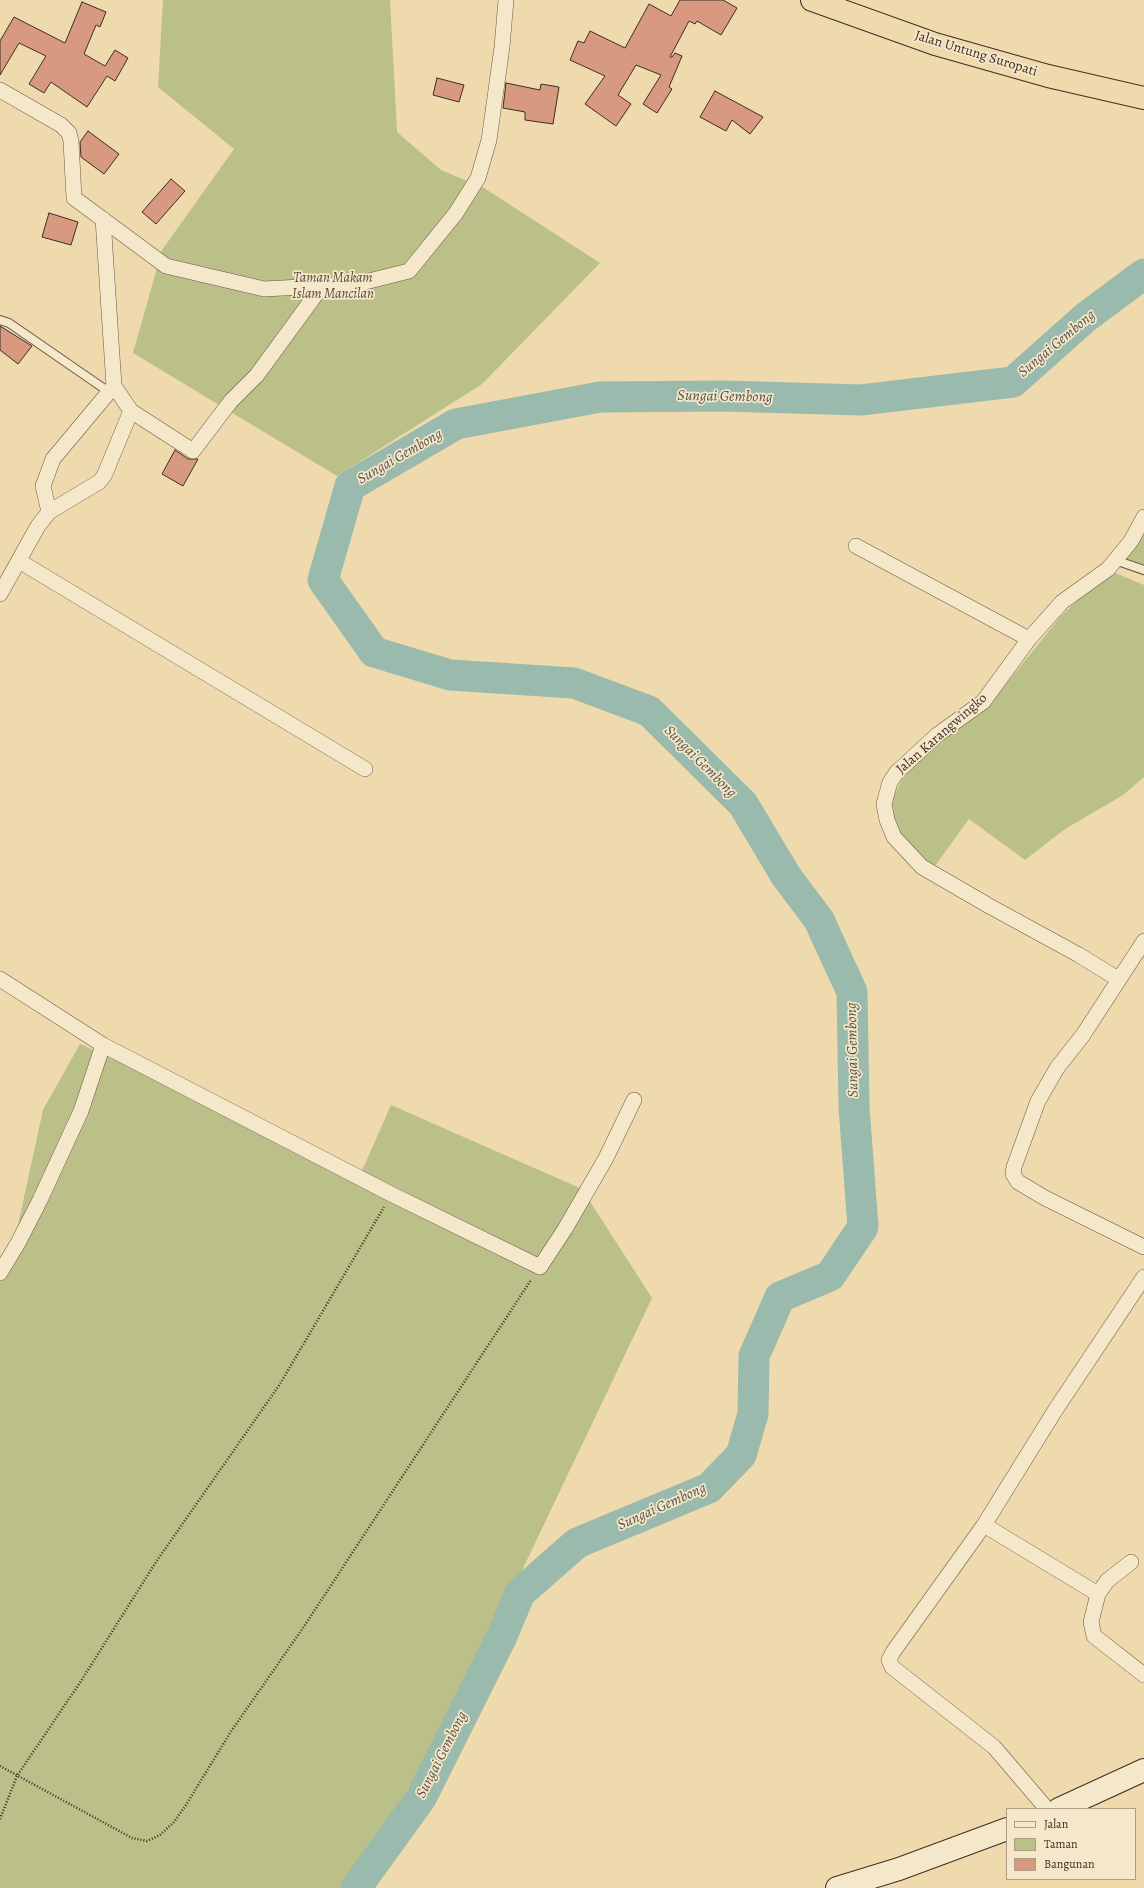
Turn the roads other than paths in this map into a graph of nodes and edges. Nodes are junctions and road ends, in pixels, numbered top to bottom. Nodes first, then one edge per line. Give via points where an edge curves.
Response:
1 (506, 0) edge
2 (812, 0) edge
3 (840, 4) edge
4 (0, 90) edge
5 (1144, 98) edge
6 (103, 219) junction
7 (322, 286) junction
8 (0, 320) edge
9 (111, 389) junction
10 (131, 411) junction
11 (50, 512) junction
12 (1144, 517) edge
13 (856, 546) dead end
14 (1115, 560) junction
15 (19, 561) junction
16 (1144, 570) edge
17 (0, 594) edge
18 (1029, 639) junction
19 (365, 769) dead end
20 (1144, 941) edge
21 (1118, 979) junction
22 (0, 980) edge
23 (103, 1045) junction
24 (634, 1100) dead end
25 (1144, 1247) edge
26 (0, 1273) edge
27 (1144, 1277) edge
28 (984, 1525) junction
29 (1131, 1562) dead end
30 (1098, 1594) junction
31 (1144, 1675) edge
32 (1144, 1770) edge
33 (1046, 1808) edge
34 (1061, 1808) edge
35 (1006, 1829) edge
36 (837, 1888) edge

1 - 7 street via 489,140 478,178 456,213 409,271 358,284
2 - 3 highway, Jalan Untung Suropati
3 - 5 highway, Jalan Untung Suropati via 935,44 1048,76
4 - 6 street via 61,125 69,133 72,141 74,198
6 - 7 street via 166,266 264,289
6 - 9 street
7 - 10 street via 257,375 231,401 193,451
8 - 9 lane via 9,323
9 - 10 street
9 - 11 street via 53,459 43,486
10 - 11 street via 104,476 99,482
11 - 15 street via 38,526
12 - 14 street, Jalan Karangwingko via 1131,541
13 - 18 street
14 - 16 lane
14 - 18 street, Jalan Karangwingko via 1062,602
15 - 17 street
15 - 19 street
18 - 21 street, Jalan Karangwingko via 983,702 937,735 897,772 886,793 884,804 887,820 894,837 922,867
20 - 21 street
21 - 25 street via 1057,1068 1038,1101 1013,1174 1018,1182 1045,1198
22 - 23 street
23 - 24 street via 391,1194 540,1267 606,1158
23 - 26 street via 80,1111 40,1200
27 - 28 street via 1056,1409
28 - 30 street
28 - 33 street via 889,1660 892,1667 994,1747
29 - 30 street via 1107,1581
30 - 31 street via 1091,1622 1094,1636
32 - 34 street
35 - 36 street via 899,1869

